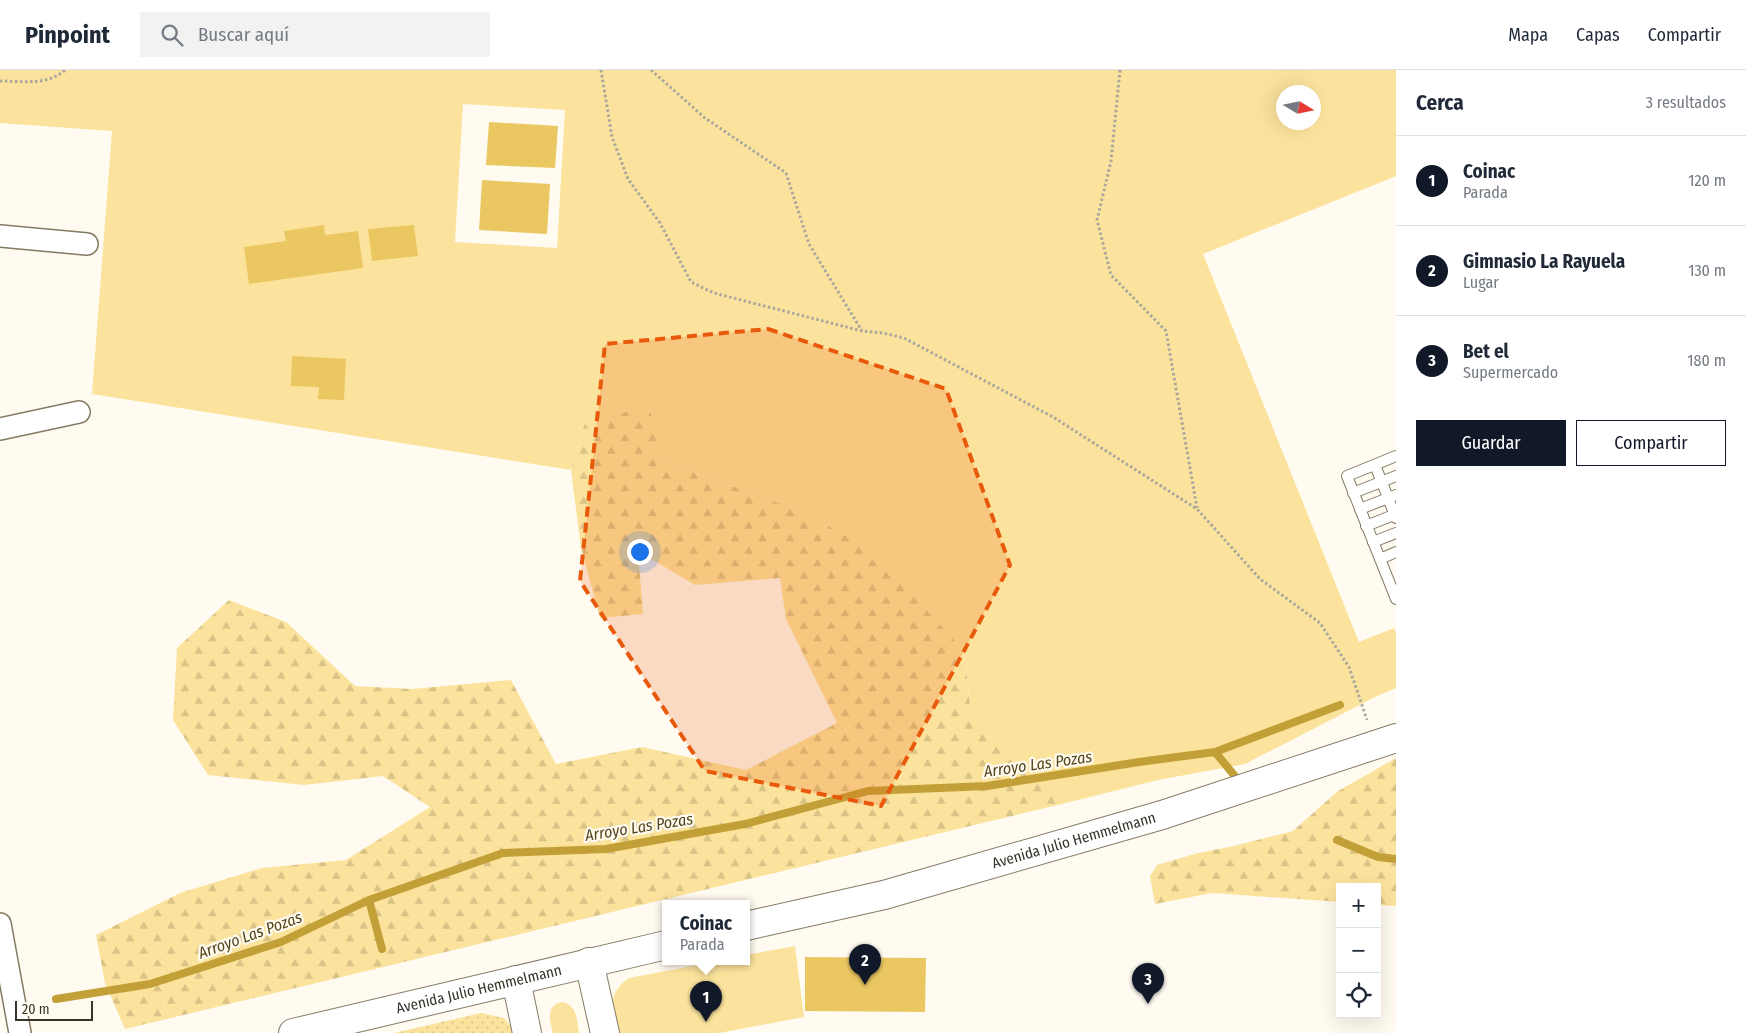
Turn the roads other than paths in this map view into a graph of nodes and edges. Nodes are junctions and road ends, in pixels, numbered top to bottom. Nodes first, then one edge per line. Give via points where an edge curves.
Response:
1 (0, 236) edge
2 (87, 244) dead end
3 (79, 412) dead end
4 (0, 429) edge
5 (1396, 456) edge
6 (1375, 464) junction
7 (1396, 476) edge
8 (1382, 481) junction
9 (1353, 493) junction
10 (1392, 496) edge
11 (1360, 509) junction
12 (1395, 515) edge
13 (1366, 526) junction
14 (1396, 533) edge
15 (1373, 542) junction
16 (1396, 552) edge
17 (1380, 559) junction
18 (1396, 599) edge
19 (1385, 742) edge
20 (0, 924) edge
21 (750, 925) edge
22 (662, 946) edge
23 (589, 962) junction
24 (516, 980) junction
25 (20, 1033) edge
26 (292, 1033) edge
27 (527, 1033) edge
28 (605, 1033) edge

1 - 2 street
3 - 4 street
5 - 6 lane
6 - 8 lane
6 - 9 lane via 1347,476
7 - 8 lane
8 - 9 lane
8 - 10 lane
9 - 11 lane
10 - 11 lane
10 - 12 lane
11 - 13 lane
12 - 13 lane
13 - 15 lane
14 - 15 lane
15 - 17 lane
16 - 17 lane
17 - 18 lane
19 - 21 main road, Avenida Julio Hemmelmann via 1162,815 884,895
20 - 25 street
22 - 23 main road, Avenida Julio Hemmelmann
23 - 24 main road, Avenida Julio Hemmelmann
23 - 28 main road
24 - 26 main road, Avenida Julio Hemmelmann
24 - 27 main road

